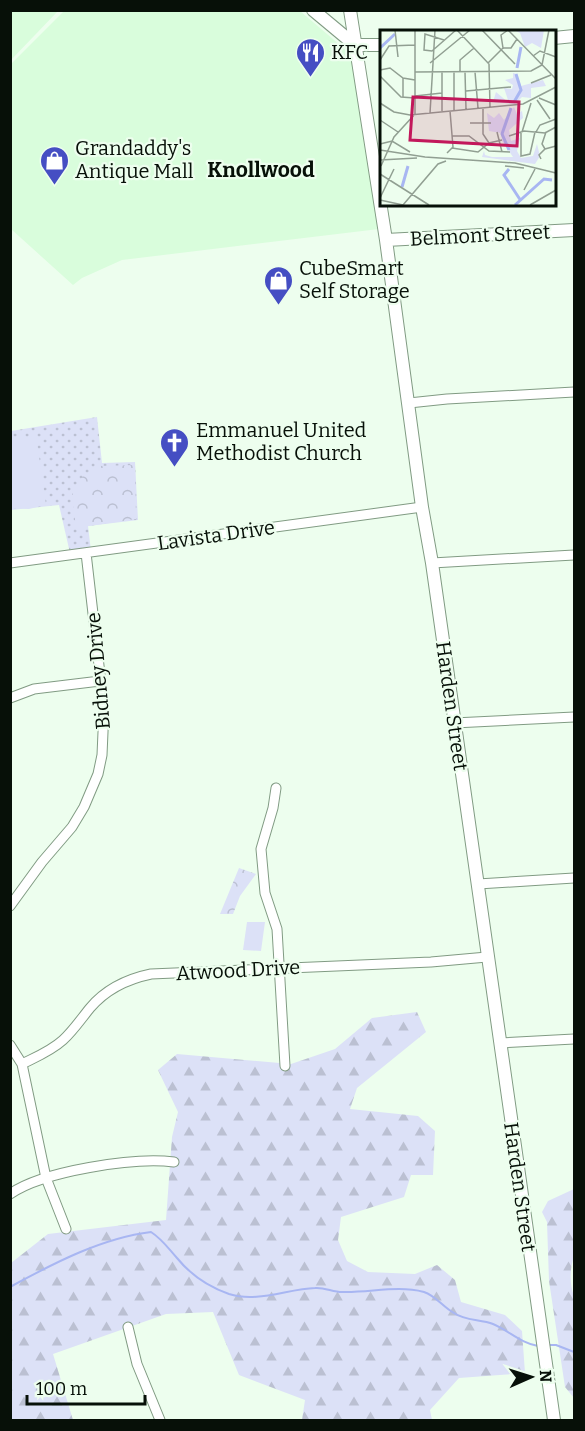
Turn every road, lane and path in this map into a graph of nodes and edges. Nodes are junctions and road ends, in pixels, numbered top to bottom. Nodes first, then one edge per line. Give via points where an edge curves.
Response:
1 (313, 10) edge
2 (350, 10) edge
3 (574, 36) edge
4 (555, 38) edge
5 (355, 45) junction
6 (380, 45) edge
7 (380, 202) edge
8 (381, 206) edge
9 (574, 230) edge
10 (386, 240) junction
11 (574, 392) edge
12 (409, 403) junction
13 (422, 507) junction
14 (86, 553) junction
15 (574, 555) edge
16 (10, 563) edge
17 (432, 563) junction
18 (100, 681) junction
19 (10, 698) edge
20 (574, 717) edge
21 (454, 723) junction
22 (276, 788) dead end
23 (574, 878) edge
24 (478, 884) junction
25 (10, 906) edge
26 (487, 957) junction
27 (280, 968) junction
28 (574, 1039) edge
29 (501, 1043) junction
30 (10, 1046) edge
31 (22, 1064) junction
32 (285, 1066) dead end
33 (174, 1162) dead end
34 (46, 1178) junction
35 (10, 1194) edge
36 (66, 1229) dead end
37 (128, 1327) dead end
38 (160, 1420) edge
39 (554, 1420) edge

1 - 5 main road
2 - 5 main road, Harden Street
3 - 4 main road
5 - 6 main road
5 - 7 main road, Harden Street
8 - 10 main road, Harden Street
9 - 10 main road, Belmont Street
10 - 12 main road, Harden Street
11 - 12 street
12 - 13 main road, Harden Street
13 - 14 street, Lavista Drive
13 - 17 main road, Harden Street
14 - 16 street, Lavista Drive
14 - 18 street, Bidney Drive
15 - 17 street
17 - 21 main road, Harden Street
18 - 19 street via 34,689
18 - 25 street, Bidney Drive via 103,746 92,791 72,827
20 - 21 street
21 - 24 main road, Harden Street
22 - 27 street via 261,849 262,877 277,929
23 - 24 street
24 - 26 main road, Harden Street
26 - 27 street, Atwood Drive
26 - 29 main road, Harden Street
27 - 31 street, Atwood Drive via 151,974 125,981 97,1000 53,1049
27 - 32 street
28 - 29 street
29 - 39 main road, Harden Street
30 - 31 street
31 - 34 street
33 - 34 street via 129,1161
34 - 35 street
34 - 36 street
37 - 38 street via 137,1364

